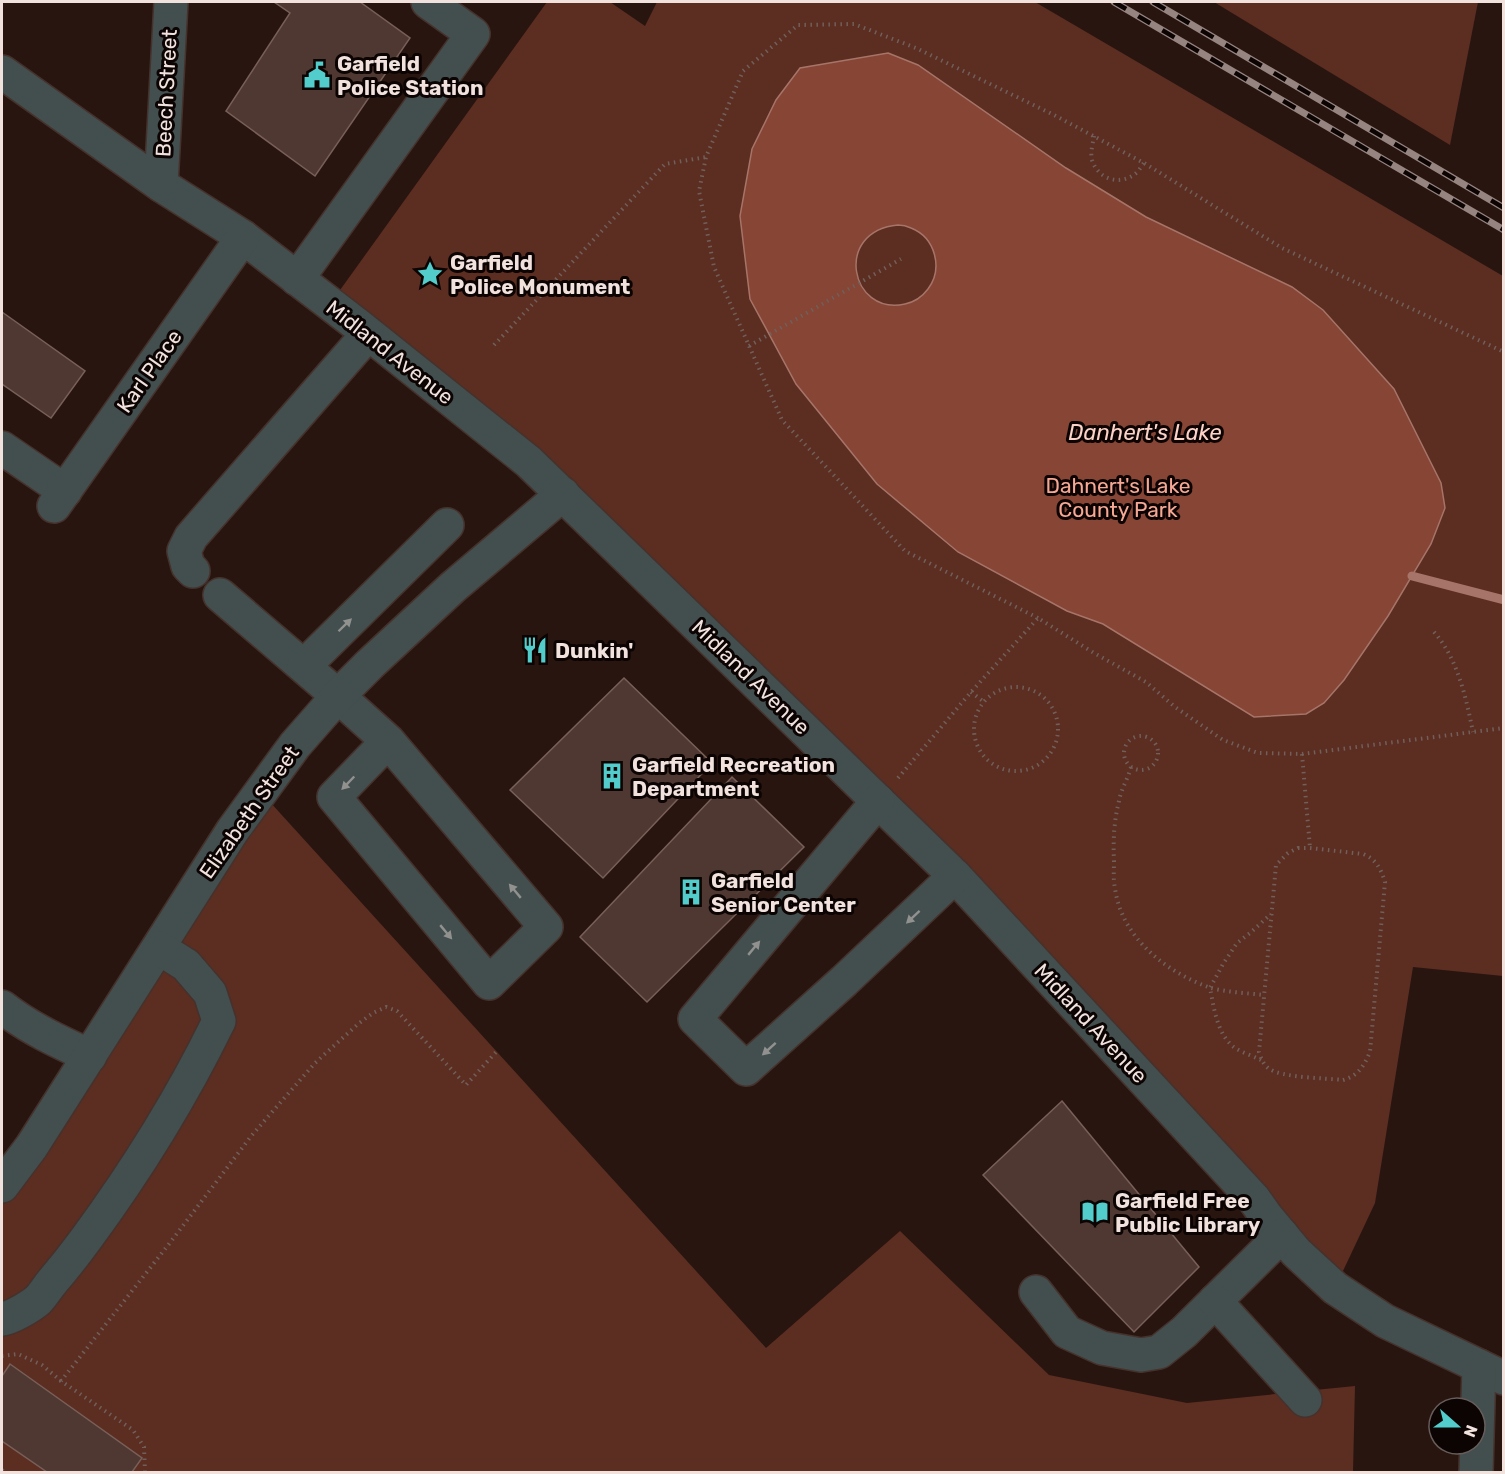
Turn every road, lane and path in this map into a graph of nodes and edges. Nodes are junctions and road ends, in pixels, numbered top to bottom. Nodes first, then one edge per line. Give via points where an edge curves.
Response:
1 (171, 2) edge
2 (428, 2) edge
3 (2, 72) edge
4 (1094, 136) junction
5 (706, 157) junction
6 (1144, 163) junction
7 (161, 185) junction
8 (243, 237) junction
9 (901, 260) dead end
10 (297, 279) junction
11 (368, 334) junction
12 (494, 345) dead end
13 (749, 346) junction
14 (1503, 352) edge
15 (2, 448) edge
16 (563, 494) junction
17 (447, 525) dead end
18 (193, 571) dead end
19 (220, 595) dead end
20 (1038, 618) junction
21 (1434, 632) dead end
22 (304, 666) junction
23 (971, 692) junction
24 (338, 696) junction
25 (984, 702) junction
26 (1503, 728) edge
27 (1473, 732) junction
28 (388, 741) junction
29 (1302, 754) junction
30 (1131, 767) junction
31 (878, 801) junction
32 (1310, 848) junction
33 (955, 876) junction
34 (1271, 913) junction
35 (159, 948) junction
36 (1210, 988) junction
37 (1263, 995) junction
38 (2, 1007) edge
39 (496, 1052) dead end
40 (90, 1056) junction
41 (1261, 1060) junction
42 (2, 1186) edge
43 (1282, 1235) junction
44 (1036, 1292) dead end
45 (1215, 1301) junction
46 (2, 1319) edge
47 (2, 1356) edge
48 (1491, 1372) edge
49 (61, 1381) junction
50 (1305, 1400) dead end
51 (145, 1473) edge
52 (1476, 1473) edge

1 - 7 street, Beech Street
2 - 10 street via 473,34
3 - 7 street, Midland Avenue
4 - 5 path via 916,48 854,24 798,25 743,71
4 - 6 path
4 - 6 path via 1091,158 1104,177 1117,181 1129,178
5 - 12 path via 665,164
5 - 13 path via 699,191 714,267
6 - 14 path via 1282,248
7 - 8 street, Midland Avenue
8 - 10 street, Midland Avenue
8 - 15 street, Karl Place via 60,498
9 - 13 path
10 - 11 street, Midland Avenue
11 - 16 street, Midland Avenue via 529,462
11 - 18 street via 191,537 184,551
13 - 20 path via 782,420 905,551
16 - 24 street, Elizabeth Street via 453,587
16 - 31 street, Midland Avenue
22 -> 17 street
19 - 22 street
20 - 23 path
20 - 29 path via 1146,682 1222,740 1258,753
21 - 27 path via 1455,668
22 - 24 street
23 - 25 path
23 - 31 path
24 - 28 street
24 - 35 street, Elizabeth Street via 233,830
25 - 25 path via 1002,688 1017,686 1044,696 1058,722 1053,750 1044,761 1020,771 994,765 984,757 974,732 975,719
26 - 27 path
27 - 29 path
28 -> 28 street via 334,797 489,983 546,927
29 - 32 path
30 - 30 path via 1142,770 1156,761 1156,745 1149,738 1138,736 1126,746 1125,757
30 - 36 path via 1113,830 1118,905 1125,923 1150,953 1176,972
31 - 33 street, Midland Avenue
33 -> 31 street via 746,1069 695,1018
32 - 34 path via 1298,848 1276,865
32 - 41 path via 1363,854 1374,860 1382,875 1370,1052 1358,1072 1343,1080 1278,1074
33 - 43 street, Midland Avenue via 1254,1199
34 - 36 path via 1237,943
34 - 37 path
35 - 40 street, Elizabeth Street
35 - 46 street via 186,965 210,993 219,1020 179,1095 105,1213 38,1300
36 - 37 path
36 - 41 path via 1225,1038
37 - 41 path via 1258,1052
38 - 40 street via 20,1021
39 - 49 path via 466,1085 397,1011 386,1007 358,1024 315,1063 252,1135
40 - 42 street, Elizabeth Street
43 - 45 street
43 - 48 street, Midland Avenue via 1335,1288 1385,1321
44 - 45 street via 1067,1332 1102,1348 1141,1355 1159,1352
45 - 50 street
47 - 49 path via 18,1354 42,1365
48 - 52 street
49 - 51 path via 133,1430 144,1447

